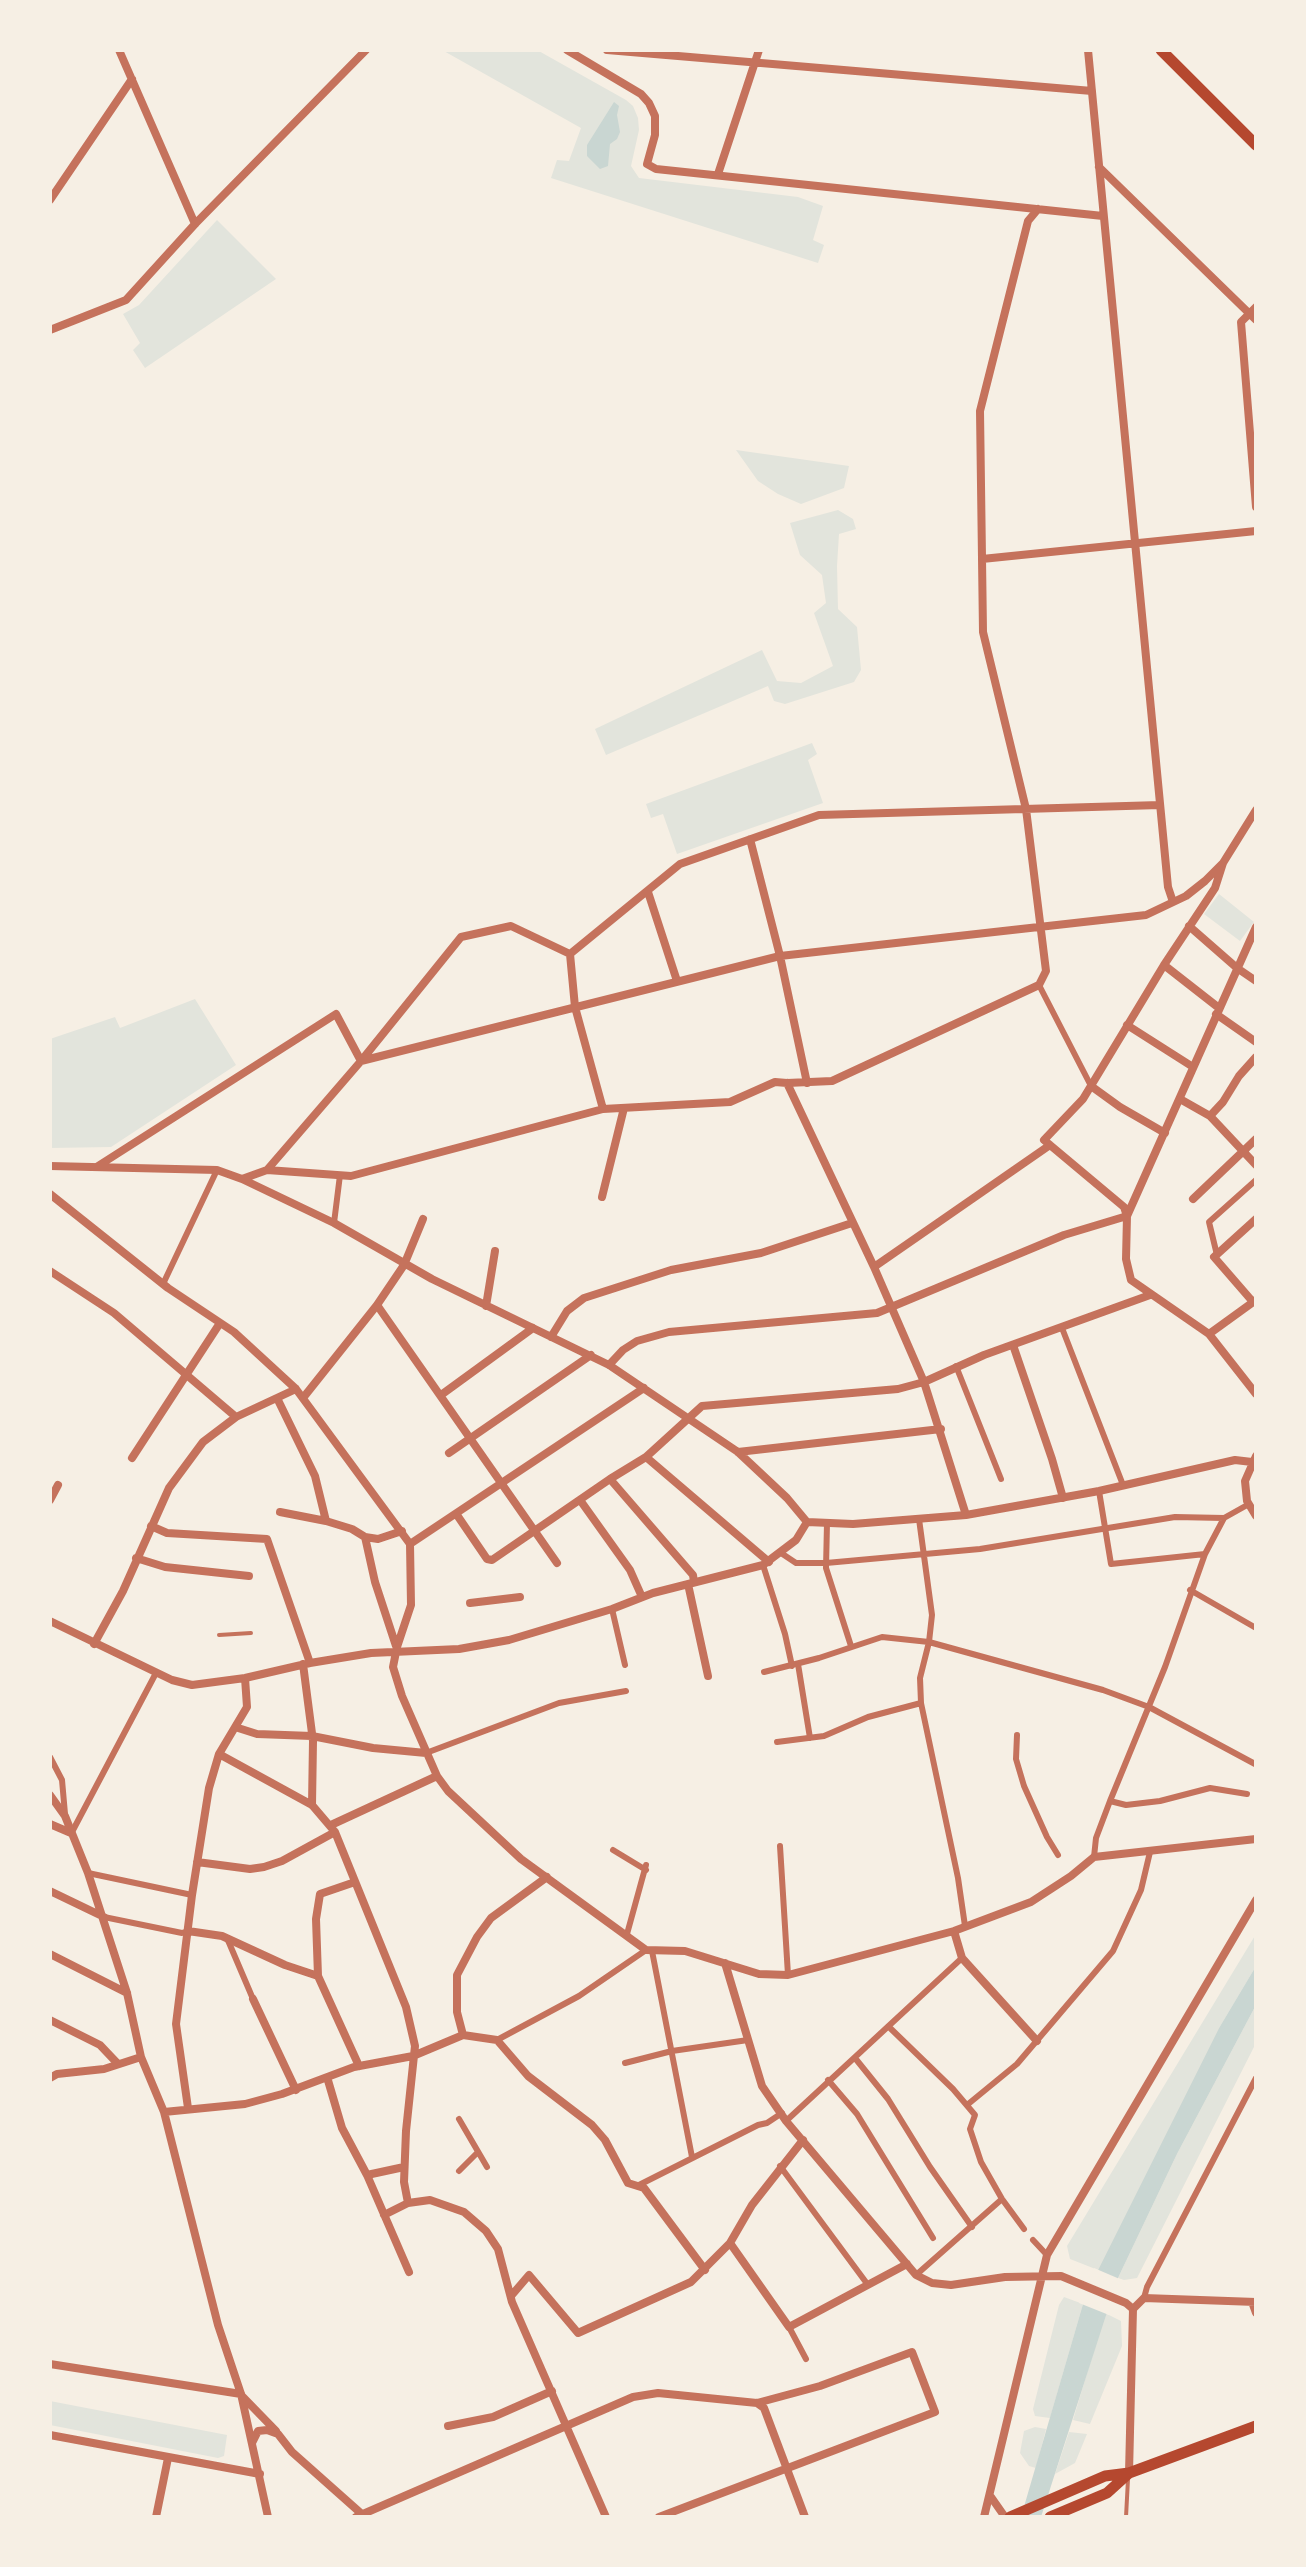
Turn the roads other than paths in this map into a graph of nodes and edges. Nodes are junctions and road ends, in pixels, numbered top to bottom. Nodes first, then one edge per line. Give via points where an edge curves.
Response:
1 (119, 50) edge
2 (366, 50) edge
3 (567, 50) edge
4 (607, 50) edge
5 (759, 50) edge
6 (1088, 50) edge
7 (1161, 50) edge
8 (754, 64) junction
9 (132, 79) junction
10 (1092, 91) junction
11 (1256, 145) edge
12 (1098, 166) junction
13 (718, 174) junction
14 (50, 200) edge
15 (1038, 209) junction
16 (1103, 216) junction
17 (195, 224) junction
18 (1254, 313) edge
19 (50, 330) edge
20 (1256, 507) edge
21 (1256, 531) edge
22 (1136, 543) junction
23 (982, 559) junction
24 (1160, 805) junction
25 (1026, 809) junction
26 (1256, 810) edge
27 (750, 839) junction
28 (1223, 863) junction
29 (648, 892) junction
30 (1173, 902) junction
31 (1189, 926) junction
32 (1041, 927) junction
33 (1256, 927) edge
34 (570, 954) junction
35 (780, 956) junction
36 (1164, 965) junction
37 (1237, 968) junction
38 (677, 981) junction
39 (1256, 981) edge
40 (1039, 985) junction
41 (575, 1007) junction
42 (1218, 1011) junction
43 (1127, 1025) junction
44 (1256, 1042) edge
45 (1256, 1057) edge
46 (361, 1061) junction
47 (1193, 1067) junction
48 (787, 1083) junction
49 (807, 1083) junction
50 (1091, 1086) junction
51 (1180, 1099) junction
52 (624, 1108) junction
53 (603, 1109) junction
54 (1210, 1116) junction
55 (1165, 1133) junction
56 (1256, 1139) edge
57 (1047, 1143) junction
58 (1243, 1151) junction
59 (1256, 1165) edge
60 (50, 1166) edge
61 (98, 1166) junction
62 (217, 1170) junction
63 (267, 1170) junction
64 (340, 1175) junction
65 (242, 1179) junction
66 (1256, 1180) edge
67 (50, 1194) edge
68 (602, 1197) dead end
69 (1193, 1199) dead end
70 (1127, 1216) junction
71 (423, 1219) dead end
72 (1256, 1219) edge
73 (334, 1223) junction
74 (852, 1223) junction
75 (495, 1251) dead end
76 (1217, 1255) junction
77 (404, 1265) junction
78 (874, 1267) junction
79 (50, 1271) edge
80 (163, 1284) junction
81 (1150, 1295) junction
82 (1255, 1301) edge
83 (377, 1305) junction
84 (486, 1306) junction
85 (889, 1307) junction
86 (220, 1323) junction
87 (533, 1328) junction
88 (1062, 1328) junction
89 (1209, 1334) junction
90 (551, 1337) junction
91 (1013, 1345) junction
92 (591, 1355) junction
93 (609, 1365) junction
94 (956, 1366) junction
95 (185, 1374) junction
96 (924, 1382) junction
97 (644, 1388) junction
98 (296, 1389) junction
99 (1256, 1394) edge
100 (441, 1395) junction
101 (277, 1398) junction
102 (303, 1398) junction
103 (236, 1417) junction
104 (689, 1421) junction
105 (941, 1429) junction
106 (470, 1439) junction
107 (738, 1452) junction
108 (449, 1453) dead end
109 (646, 1457) junction
110 (132, 1458) dead end
111 (1254, 1459) edge
112 (610, 1479) junction
113 (1001, 1479) dead end
114 (503, 1483) junction
115 (58, 1485) dead end
116 (1123, 1485) junction
117 (1099, 1491) junction
118 (1063, 1498) junction
119 (50, 1500) edge
120 (580, 1500) junction
121 (1249, 1504) junction
122 (280, 1512) dead end
123 (457, 1515) junction
124 (966, 1515) junction
125 (1256, 1516) edge
126 (1224, 1518) junction
127 (919, 1519) junction
128 (326, 1521) junction
129 (807, 1522) junction
130 (827, 1523) junction
131 (151, 1526) junction
132 (1106, 1527) junction
133 (402, 1531) junction
134 (535, 1531) junction
135 (365, 1537) junction
136 (410, 1544) junction
137 (781, 1553) junction
138 (1205, 1554) junction
139 (924, 1555) junction
140 (136, 1558) junction
141 (557, 1563) dead end
142 (826, 1563) junction
143 (766, 1564) junction
144 (249, 1576) dead end
145 (691, 1583) junction
146 (1190, 1590) junction
147 (520, 1597) dead end
148 (642, 1597) junction
149 (470, 1603) dead end
150 (612, 1609) junction
151 (50, 1621) edge
152 (1256, 1628) edge
153 (251, 1633) dead end
154 (219, 1635) dead end
155 (929, 1642) junction
156 (94, 1644) junction
157 (851, 1646) junction
158 (396, 1650) junction
159 (306, 1663) junction
160 (625, 1665) dead end
161 (795, 1665) junction
162 (764, 1672) dead end
163 (156, 1673) junction
164 (708, 1676) dead end
165 (245, 1678) junction
166 (626, 1691) dead end
167 (921, 1703) junction
168 (1149, 1707) junction
169 (235, 1727) junction
170 (1017, 1735) dead end
171 (312, 1736) junction
172 (810, 1738) junction
173 (777, 1742) dead end
174 (426, 1753) junction
175 (219, 1754) junction
176 (50, 1757) edge
177 (1255, 1764) edge
178 (437, 1776) junction
179 (1247, 1794) dead end
180 (50, 1795) edge
181 (1110, 1801) junction
182 (312, 1805) junction
183 (65, 1816) junction
184 (50, 1824) edge
185 (333, 1829) junction
186 (71, 1833) junction
187 (1256, 1839) edge
188 (780, 1846) dead end
189 (613, 1850) dead end
190 (1150, 1852) junction
191 (1058, 1855) dead end
192 (1094, 1857) junction
193 (197, 1862) junction
194 (88, 1873) junction
195 (547, 1877) junction
196 (355, 1882) junction
197 (50, 1891) edge
198 (192, 1895) junction
199 (1256, 1900) edge
200 (104, 1917) junction
201 (965, 1926) junction
202 (188, 1931) junction
203 (954, 1931) junction
204 (627, 1934) junction
205 (227, 1938) junction
206 (649, 1950) junction
207 (50, 1954) edge
208 (962, 1958) junction
209 (725, 1963) junction
210 (788, 1975) junction
211 (318, 1976) junction
212 (127, 1993) junction
213 (253, 1999) joint
214 (50, 2020) edge
215 (889, 2027) junction
216 (463, 2035) junction
217 (497, 2040) junction
218 (748, 2040) junction
219 (1037, 2041) junction
220 (672, 2051) junction
221 (413, 2056) junction
222 (141, 2057) junction
223 (855, 2058) junction
224 (625, 2063) dead end
225 (118, 2064) junction
226 (359, 2066) junction
227 (327, 2077) junction
228 (50, 2078) edge
229 (1256, 2078) edge
230 (828, 2080) junction
231 (296, 2090) junction
232 (967, 2105) junction
233 (188, 2108) junction
234 (164, 2112) junction
235 (784, 2117) junction
236 (459, 2119) dead end
237 (803, 2140) junction
238 (477, 2153) junction
239 (692, 2157) junction
240 (780, 2166) junction
241 (404, 2167) junction
242 (487, 2167) dead end
243 (459, 2171) dead end
244 (367, 2175) junction
245 (640, 2187) junction
246 (1002, 2199) junction
247 (408, 2203) junction
248 (384, 2215) junction
249 (972, 2227) junction
250 (1024, 2229) dead end
251 (933, 2238) dead end
252 (1033, 2240) dead end
253 (730, 2243) junction
254 (1047, 2255) junction
255 (907, 2264) junction
256 (705, 2270) junction
257 (409, 2272) dead end
258 (916, 2275) junction
259 (1040, 2277) junction
260 (868, 2285) junction
261 (511, 2296) junction
262 (1144, 2298) junction
263 (1254, 2302) edge
264 (1130, 2306) junction
265 (1256, 2313) edge
266 (789, 2327) junction
267 (806, 2359) dead end
268 (50, 2364) edge
269 (552, 2391) junction
270 (241, 2394) junction
271 (757, 2403) junction
272 (448, 2426) dead end
273 (566, 2426) junction
274 (1256, 2426) edge
275 (278, 2434) junction
276 (50, 2435) edge
277 (251, 2449) junction
278 (168, 2458) junction
279 (788, 2469) junction
280 (1129, 2473) junction
281 (260, 2474) junction
282 (991, 2497) junction
283 (1041, 2513) edge
284 (1064, 2514) edge
285 (361, 2516) edge
286 (156, 2517) edge
287 (268, 2517) edge
288 (606, 2517) edge
289 (659, 2517) edge
290 (805, 2517) edge
291 (984, 2517) edge
292 (1008, 2517) edge
293 (1126, 2517) edge

1 - 9 street
2 - 17 street
3 - 13 street via 649,103 655,135 647,164
4 - 8 street
5 - 8 street
6 - 10 street
7 - 11 main road
8 - 10 street
8 - 13 street
9 - 14 street
9 - 17 street
10 - 12 street
12 - 16 street
12 - 18 street
13 - 15 street
15 - 16 street
15 - 23 street via 1028,221 980,411
16 - 22 street
17 - 19 street via 126,300
18 - 20 street via 1241,322
21 - 22 street
22 - 23 street
22 - 24 street
23 - 25 street via 983,632
24 - 25 street
24 - 30 street
25 - 27 street via 819,815
25 - 32 street
26 - 28 street
27 - 29 street via 680,864
27 - 35 street
28 - 30 street
28 - 31 street
29 - 34 street
29 - 38 street
30 - 32 street via 1146,915
31 - 36 street
31 - 37 street
32 - 35 street
32 - 40 street via 1046,971
33 - 37 street
34 - 41 street
34 - 46 street via 511,926 461,937
35 - 38 street
35 - 49 street
36 - 42 street
36 - 43 street
37 - 39 street
37 - 42 street
38 - 41 street
40 - 49 street via 832,1081
40 - 50 street
41 - 46 street
41 - 53 street
42 - 44 street
42 - 47 street
43 - 47 street
43 - 50 street
45 - 54 street
46 - 61 street via 336,1014
46 - 63 street
47 - 51 street
48 - 49 street
48 - 52 street via 775,1082 730,1102
48 - 74 street
50 - 55 street
50 - 57 street
51 - 54 street
51 - 55 street
52 - 53 street
52 - 68 street
53 - 64 street
54 - 58 street
55 - 70 street
56 - 58 street
57 - 70 street via 1124,1207
57 - 78 street
58 - 59 street
58 - 69 street
60 - 61 street
61 - 62 street
62 - 65 street
62 - 80 street
63 - 64 street
63 - 65 street
64 - 73 street
65 - 73 street
66 - 76 street via 1209,1222
67 - 80 street
70 - 81 street via 1131,1280
70 - 85 street via 1064,1235
71 - 77 street
72 - 76 street
73 - 77 street
74 - 78 street
74 - 90 street via 761,1253 656,1273 584,1298 567,1311
75 - 84 street
76 - 82 street
77 - 83 street
77 - 84 street
78 - 85 street
79 - 95 street via 114,1313
80 - 86 street
81 - 88 street
81 - 89 street
82 - 89 street
83 - 100 street
83 - 102 street
84 - 87 street
85 - 93 street via 877,1313 669,1332 637,1341
85 - 96 street
86 - 95 street
86 - 98 street
87 - 90 street
87 - 100 street
88 - 91 street
88 - 116 street
89 - 99 street
90 - 92 street
91 - 94 street
91 - 118 street
92 - 93 street
92 - 106 street
93 - 97 street
94 - 96 street
94 - 113 street
95 - 103 street
95 - 110 street
96 - 104 street via 898,1389 702,1406
96 - 105 street
97 - 104 street
97 - 114 street
98 - 101 street
98 - 102 street
100 - 106 street
101 - 103 street
101 - 128 street via 315,1476
102 - 133 street
103 - 131 street via 203,1442 169,1488
104 - 107 street
104 - 109 street
105 - 107 street
105 - 124 street
106 - 108 street
106 - 114 street
107 - 129 street
109 - 112 street
109 - 143 street
111 - 116 street
111 - 121 street via 1245,1481
112 - 120 street
112 - 145 street via 693,1575
114 - 123 street
114 - 134 street
115 - 119 street
116 - 117 street
117 - 118 street
117 - 132 street
118 - 124 street
120 - 134 street
120 - 148 street via 630,1570
121 - 125 street
121 - 126 street
122 - 128 street
123 - 134 street via 487,1559
123 - 136 street
124 - 127 street
126 - 132 street via 1175,1517
126 - 138 street
127 - 130 street
127 - 139 street
128 - 135 street
129 - 130 street
129 - 137 street
130 - 142 street
131 - 140 street
131 - 159 street via 167,1533 267,1539
132 - 138 street via 1111,1564
132 - 139 street
133 - 135 street via 378,1539
133 - 136 street
134 - 141 street
135 - 158 street
136 - 158 street via 411,1605
137 - 142 street via 796,1563
137 - 143 street
138 - 146 street
139 - 142 street
139 - 155 street via 932,1603
140 - 144 street via 165,1567
140 - 156 street
142 - 157 street
143 - 145 street
143 - 161 street
145 - 148 street
145 - 164 street
146 - 152 street
146 - 168 street
147 - 149 street
148 - 150 street
150 - 158 street via 509,1640 459,1649
150 - 160 street
151 - 156 street
153 - 154 lane
155 - 157 street via 882,1637
155 - 167 street via 920,1678
155 - 168 street
156 - 163 street
157 - 161 street
158 - 159 street
158 - 174 street via 393,1667
159 - 165 street
159 - 171 street
161 - 162 street
161 - 172 street
163 - 165 street via 192,1685
163 - 186 street
165 - 169 street via 247,1707
166 - 174 street via 559,1703
167 - 172 street
167 - 201 street
168 - 177 street
168 - 181 street
169 - 171 street via 257,1734
169 - 175 street
170 - 191 street via 1016,1759 1024,1786
171 - 174 street
171 - 182 street
172 - 173 street
174 - 178 street
175 - 182 street
175 - 193 street
176 - 183 street via 62,1780
178 - 185 street
178 - 195 street via 492,1834
179 - 181 street via 1210,1788 1137,1804
180 - 183 street
181 - 192 street
182 - 185 street
183 - 186 street
184 - 186 street
185 - 193 street via 264,1867
185 - 196 street
186 - 194 street
187 - 190 street
188 - 210 street
189 - 204 street via 646,1868
190 - 192 street
190 - 219 street via 1141,1890 1113,1951
192 - 201 street via 1031,1902
193 - 198 street
194 - 198 street
194 - 200 street
195 - 204 street
195 - 216 street via 491,1918 463,1963 457,1975
196 - 211 street via 320,1894
196 - 221 street via 406,2007
197 - 200 street
198 - 202 street
199 - 254 street
200 - 202 street
200 - 212 street
201 - 203 street
202 - 205 street
202 - 233 street via 176,2024
203 - 208 street
203 - 210 street
204 - 206 street
205 - 211 street
205 - 213 street
206 - 209 street via 685,1951
206 - 217 street
206 - 220 street
207 - 212 street
208 - 215 street
208 - 219 street
209 - 210 street via 759,1974
209 - 218 street
211 - 226 street
212 - 222 street
213 - 231 street
214 - 225 street via 100,2045
215 - 223 street
215 - 232 street
216 - 217 street
216 - 221 street
217 - 245 street via 528,2076 592,2125 628,2183
218 - 220 street
218 - 235 street via 762,2086
219 - 232 street
220 - 224 street
220 - 239 street
221 - 226 street
221 - 241 street
222 - 225 street
222 - 234 street
223 - 230 street
223 - 249 street
225 - 228 street
226 - 227 street
227 - 231 street
227 - 244 street via 342,2128
229 - 262 street
230 - 235 street
230 - 251 street via 857,2114
231 - 233 street via 245,2104
232 - 246 street via 975,2115 970,2129 981,2162
233 - 234 street
234 - 270 street via 218,2325
235 - 237 street
235 - 239 street
236 - 238 street
237 - 240 street
237 - 255 street
238 - 242 street
238 - 243 street
239 - 245 street
240 - 253 street
240 - 260 street
241 - 244 street
241 - 247 street
244 - 248 street
245 - 256 street
246 - 249 street
246 - 250 street
247 - 248 street
247 - 261 street via 448,2200 486,2231 498,2249
248 - 257 street
249 - 258 street
252 - 254 street
253 - 256 street
253 - 266 street
254 - 259 street
255 - 258 street
255 - 260 street
256 - 261 street via 691,2282 578,2333 529,2275
258 - 259 street via 951,2285
259 - 264 street via 1061,2276
259 - 282 street
260 - 266 street
261 - 269 street
262 - 263 street
262 - 264 street
263 - 265 street
264 - 280 street
266 - 267 street
268 - 270 street
269 - 272 street via 493,2417
269 - 273 street
270 - 275 street
270 - 277 street
271 - 273 street via 658,2393 633,2397
271 - 279 street via 764,2408
271 - 279 street via 912,2352 935,2412
273 - 285 street
273 - 288 street
274 - 280 main road
275 - 277 street via 258,2431
275 - 285 street
276 - 278 street
277 - 281 street
278 - 281 street
278 - 286 street
279 - 289 street
279 - 290 street
280 - 283 main road via 1105,2476 1049,2501
280 - 284 main road via 1107,2493
280 - 293 lane
281 - 287 street
282 - 291 street
282 - 292 street
283 - 284 main road
283 - 292 main road

